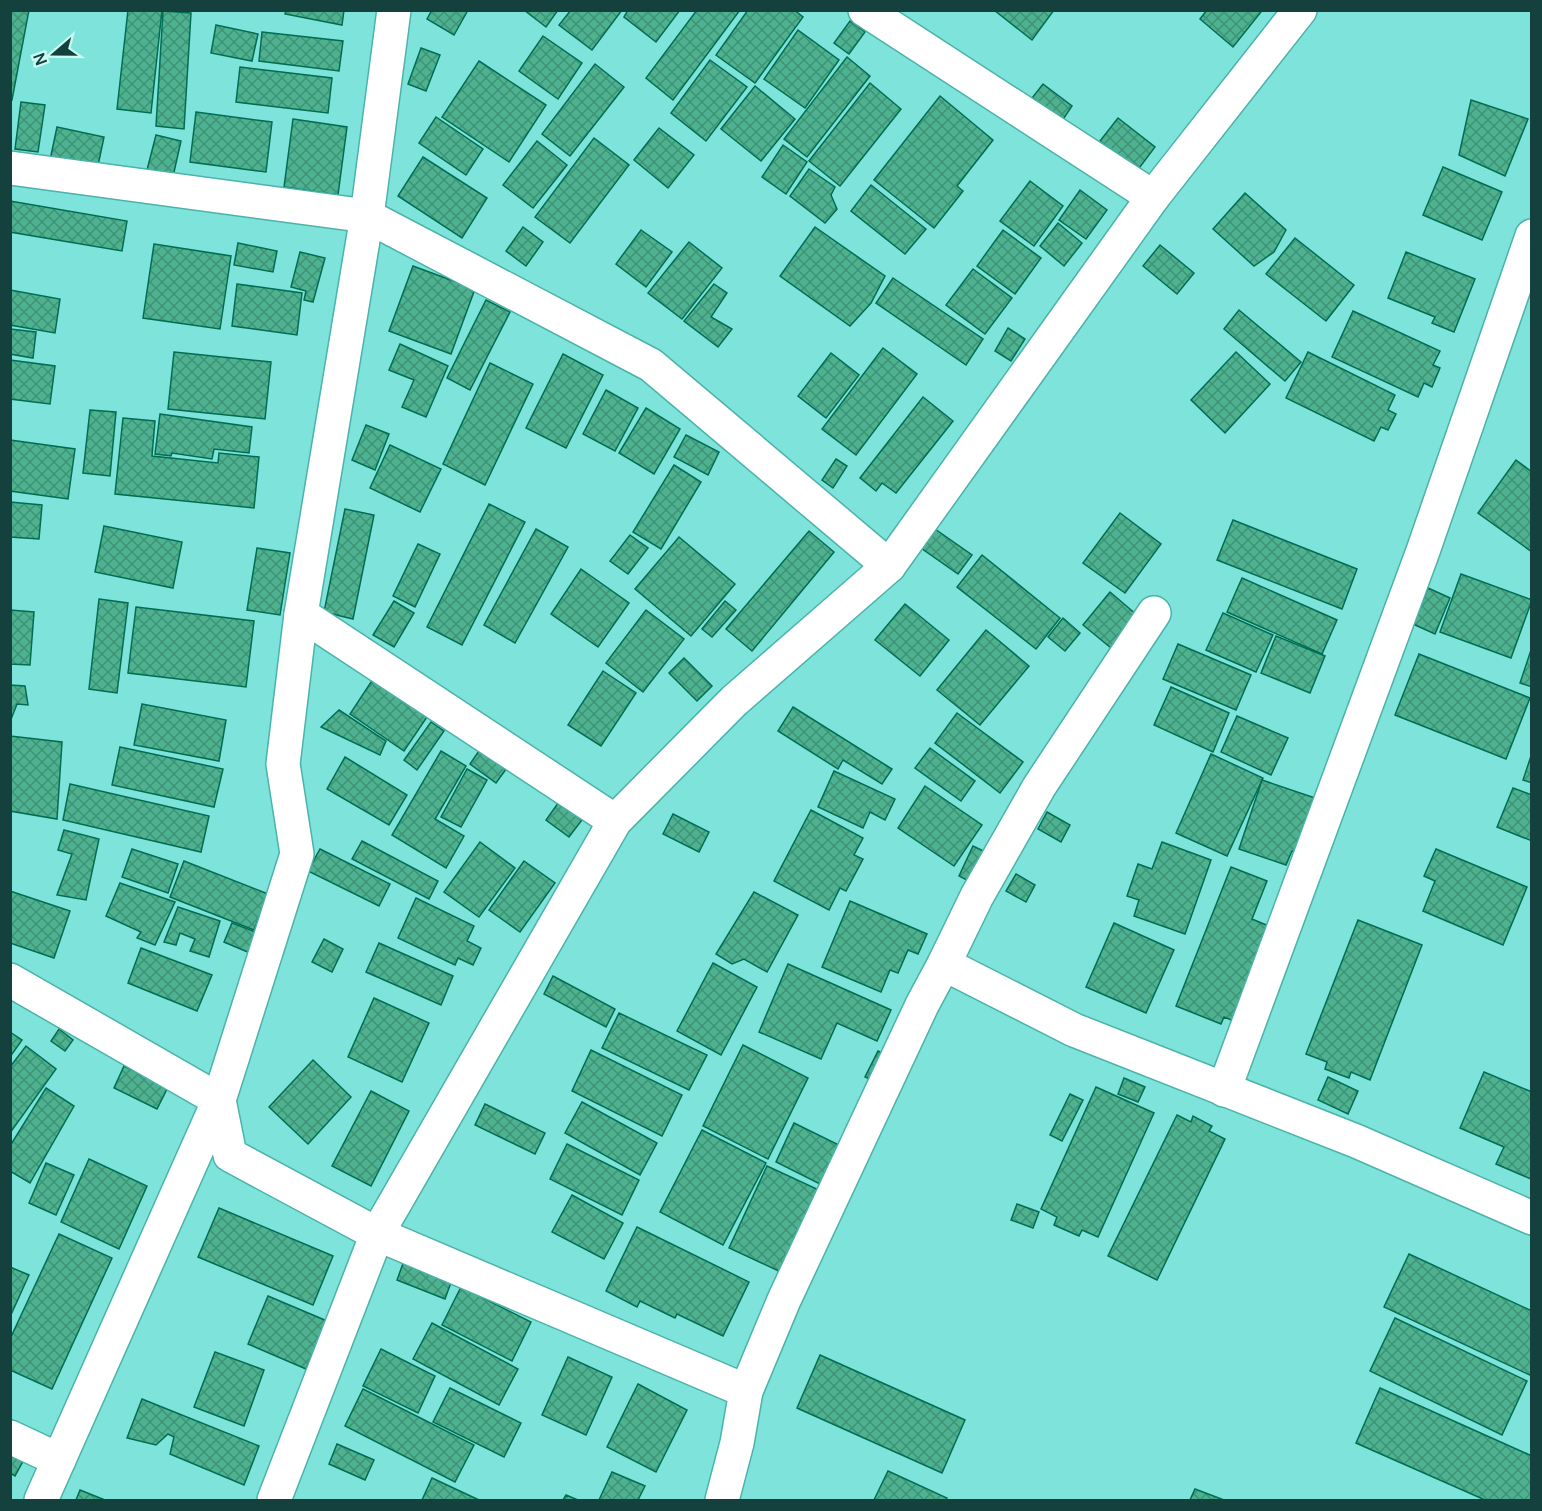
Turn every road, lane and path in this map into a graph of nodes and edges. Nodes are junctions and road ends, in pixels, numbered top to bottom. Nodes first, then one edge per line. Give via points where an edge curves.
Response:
1 (394, 10) edge
2 (865, 10) edge
3 (1300, 10) edge
4 (10, 168) edge
5 (1153, 197) junction
6 (367, 216) junction
7 (1532, 236) edge
8 (889, 566) junction
9 (1154, 613) dead end
10 (301, 614) junction
11 (615, 821) junction
12 (944, 964) junction
13 (10, 980) edge
14 (1224, 1090) junction
15 (219, 1100) junction
16 (1532, 1218) edge
17 (377, 1234) junction
18 (746, 1390) junction
19 (10, 1437) edge
20 (59, 1460) junction
21 (40, 1500) edge
22 (274, 1500) edge
23 (722, 1500) edge

1 - 6 street
2 - 5 street
3 - 5 street
4 - 6 street
5 - 8 street
6 - 8 street via 651,365
6 - 10 street
7 - 14 street via 1423,551
8 - 11 street via 734,701
9 - 12 street via 1039,787 976,896
10 - 11 street
10 - 15 street via 283,764 297,854
11 - 17 street
12 - 14 street via 1074,1030
12 - 18 street via 784,1300
13 - 15 street
14 - 16 street via 1356,1141
15 - 17 street via 230,1155
15 - 20 street
17 - 18 street
17 - 22 street
18 - 23 street
19 - 20 street
20 - 21 street

